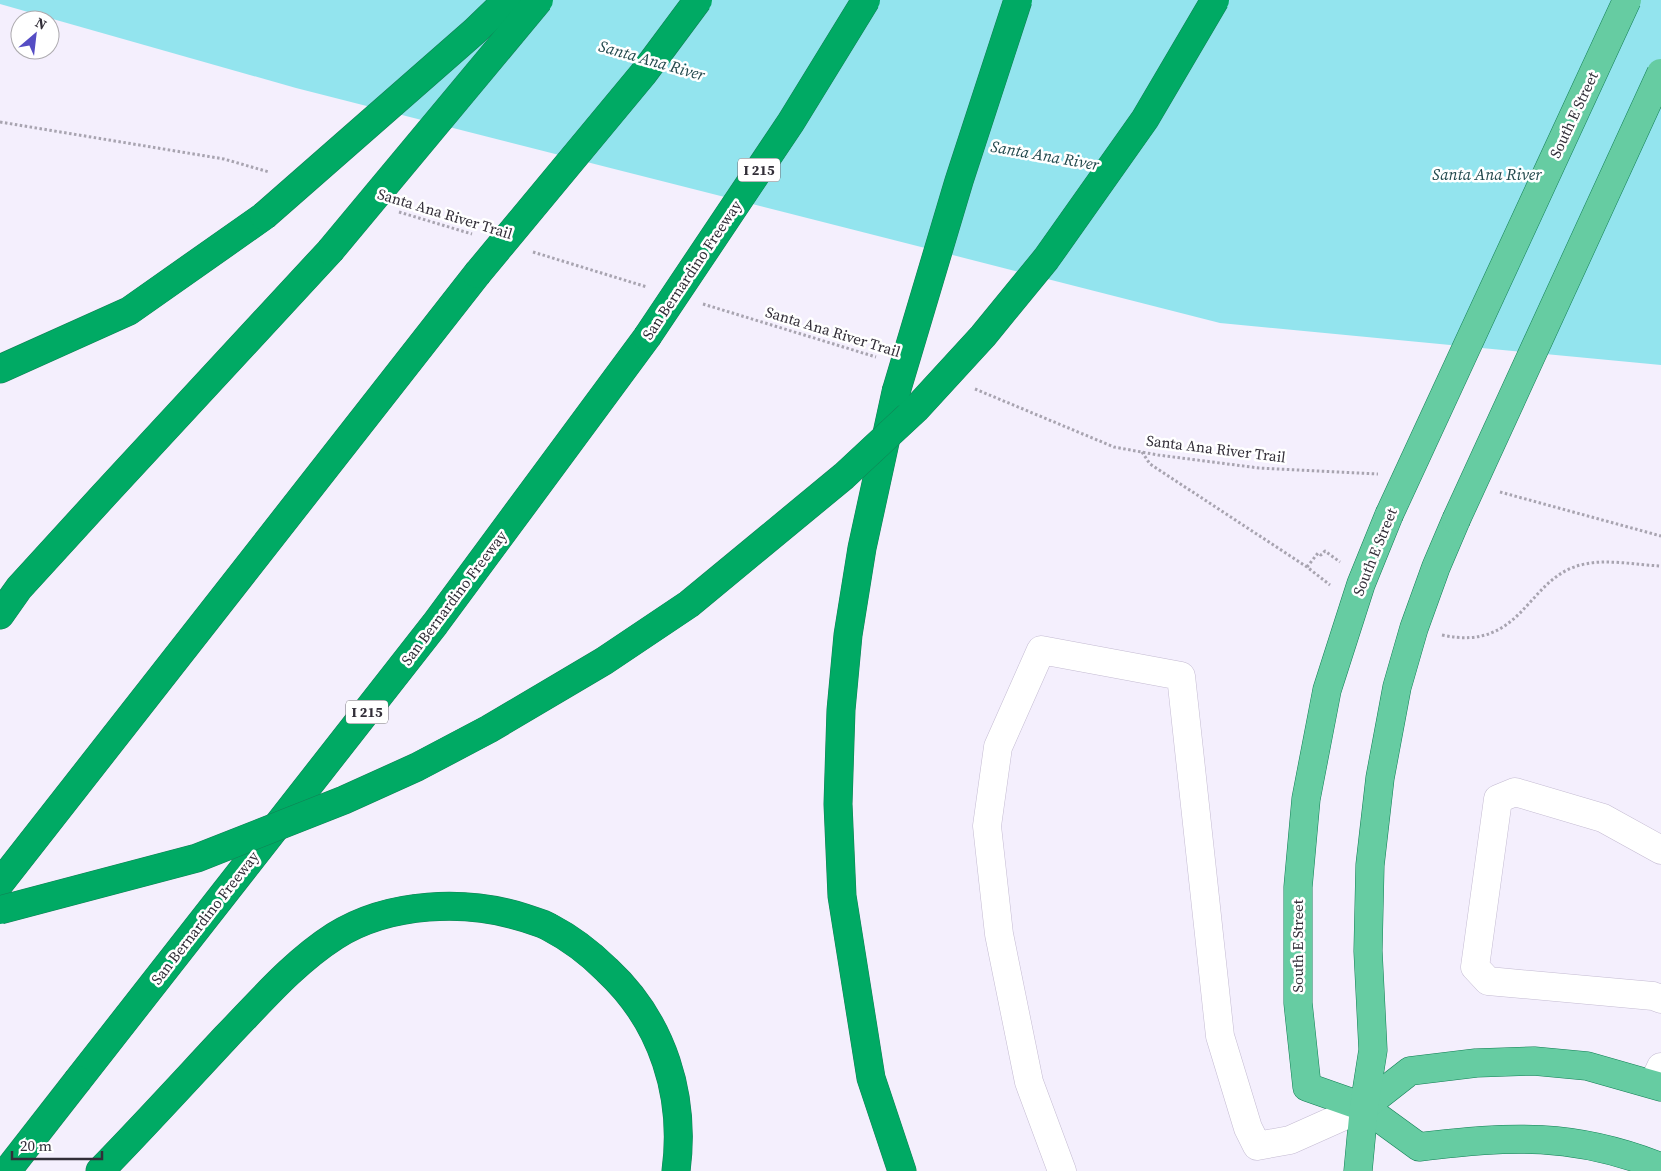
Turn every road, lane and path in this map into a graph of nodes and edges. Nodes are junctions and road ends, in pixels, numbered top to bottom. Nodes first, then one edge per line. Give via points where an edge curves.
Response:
1 (507, 0) edge
2 (538, 0) edge
3 (698, 0) edge
4 (866, 0) edge
5 (1018, 0) edge
6 (1215, 0) edge
7 (1627, 0) edge
8 (1661, 73) edge
9 (0, 122) edge
10 (272, 173) dead end
11 (395, 210) dead end
12 (480, 236) dead end
13 (528, 251) dead end
14 (651, 288) dead end
15 (698, 302) dead end
16 (879, 358) dead end
17 (0, 369) edge
18 (974, 389) dead end
19 (1142, 452) junction
20 (1384, 475) dead end
21 (1497, 492) dead end
22 (1661, 536) edge
23 (1342, 564) dead end
24 (1661, 566) edge
25 (1307, 567) junction
26 (1332, 587) dead end
27 (0, 615) edge
28 (1414, 628) junction
29 (1661, 850) edge
30 (0, 883) edge
31 (0, 910) edge
32 (1661, 998) edge
33 (1658, 1079) edge
34 (1364, 1107) junction
35 (0, 1155) edge
36 (1661, 1167) edge
37 (7, 1171) edge
38 (21, 1171) edge
39 (100, 1171) edge
40 (676, 1171) edge
41 (902, 1171) edge
42 (1062, 1171) edge
43 (1358, 1171) edge

1 - 17 highway, bridge via 475,32 264,216 129,310
2 - 27 highway, bridge via 330,251 104,495 20,588
3 - 30 highway, bridge via 643,74 477,274
4 - 37 highway, San Bernardino Freeway / I 215, bridge via 791,122 647,337 435,624
5 - 41 highway, bridge via 959,181 896,392 862,548 848,635 841,710 838,804 842,896 871,1078
6 - 31 highway, bridge via 1145,119 1046,259 983,336 916,409 844,476 689,604 604,661 489,729 344,800 197,858
7 - 34 main road, South E Street, bridge via 1389,515 1361,584 1327,690 1306,799 1298,887 1298,1003 1307,1087
8 - 28 main road, bridge via 1456,520
9 - 10 path via 224,159
11 - 12 path, Santa Ana River Trail
13 - 14 path, Santa Ana River Trail
15 - 16 path, Santa Ana River Trail
18 - 19 path, Santa Ana River Trail via 1089,439
19 - 20 path, Santa Ana River Trail via 1259,468
19 - 25 path via 1150,464
21 - 22 path
23 - 25 path via 1325,551 1321,556 1318,553
24 - 28 path via 1584,564 1556,576 1514,620 1500,630 1471,638
25 - 26 path
28 - 34 main road via 1397,687 1380,778 1370,865 1368,951 1373,1050
29 - 32 lane via 1603,818 1515,792 1498,799 1475,966 1488,981
33 - 34 main road via 1587,1066 1534,1061 1476,1063 1410,1071
34 - 36 main road via 1419,1147 1483,1139 1539,1138 1582,1143
34 - 42 lane via 1290,1140 1257,1146 1248,1128 1220,1036 1180,676 1041,650 998,747 986,826 999,934 1029,1082
34 - 43 main road
35 - 38 highway
39 - 40 highway via 289,970 337,935 389,913 447,905 498,910 548,926 591,954 627,988 657,1036 675,1088 680,1141

